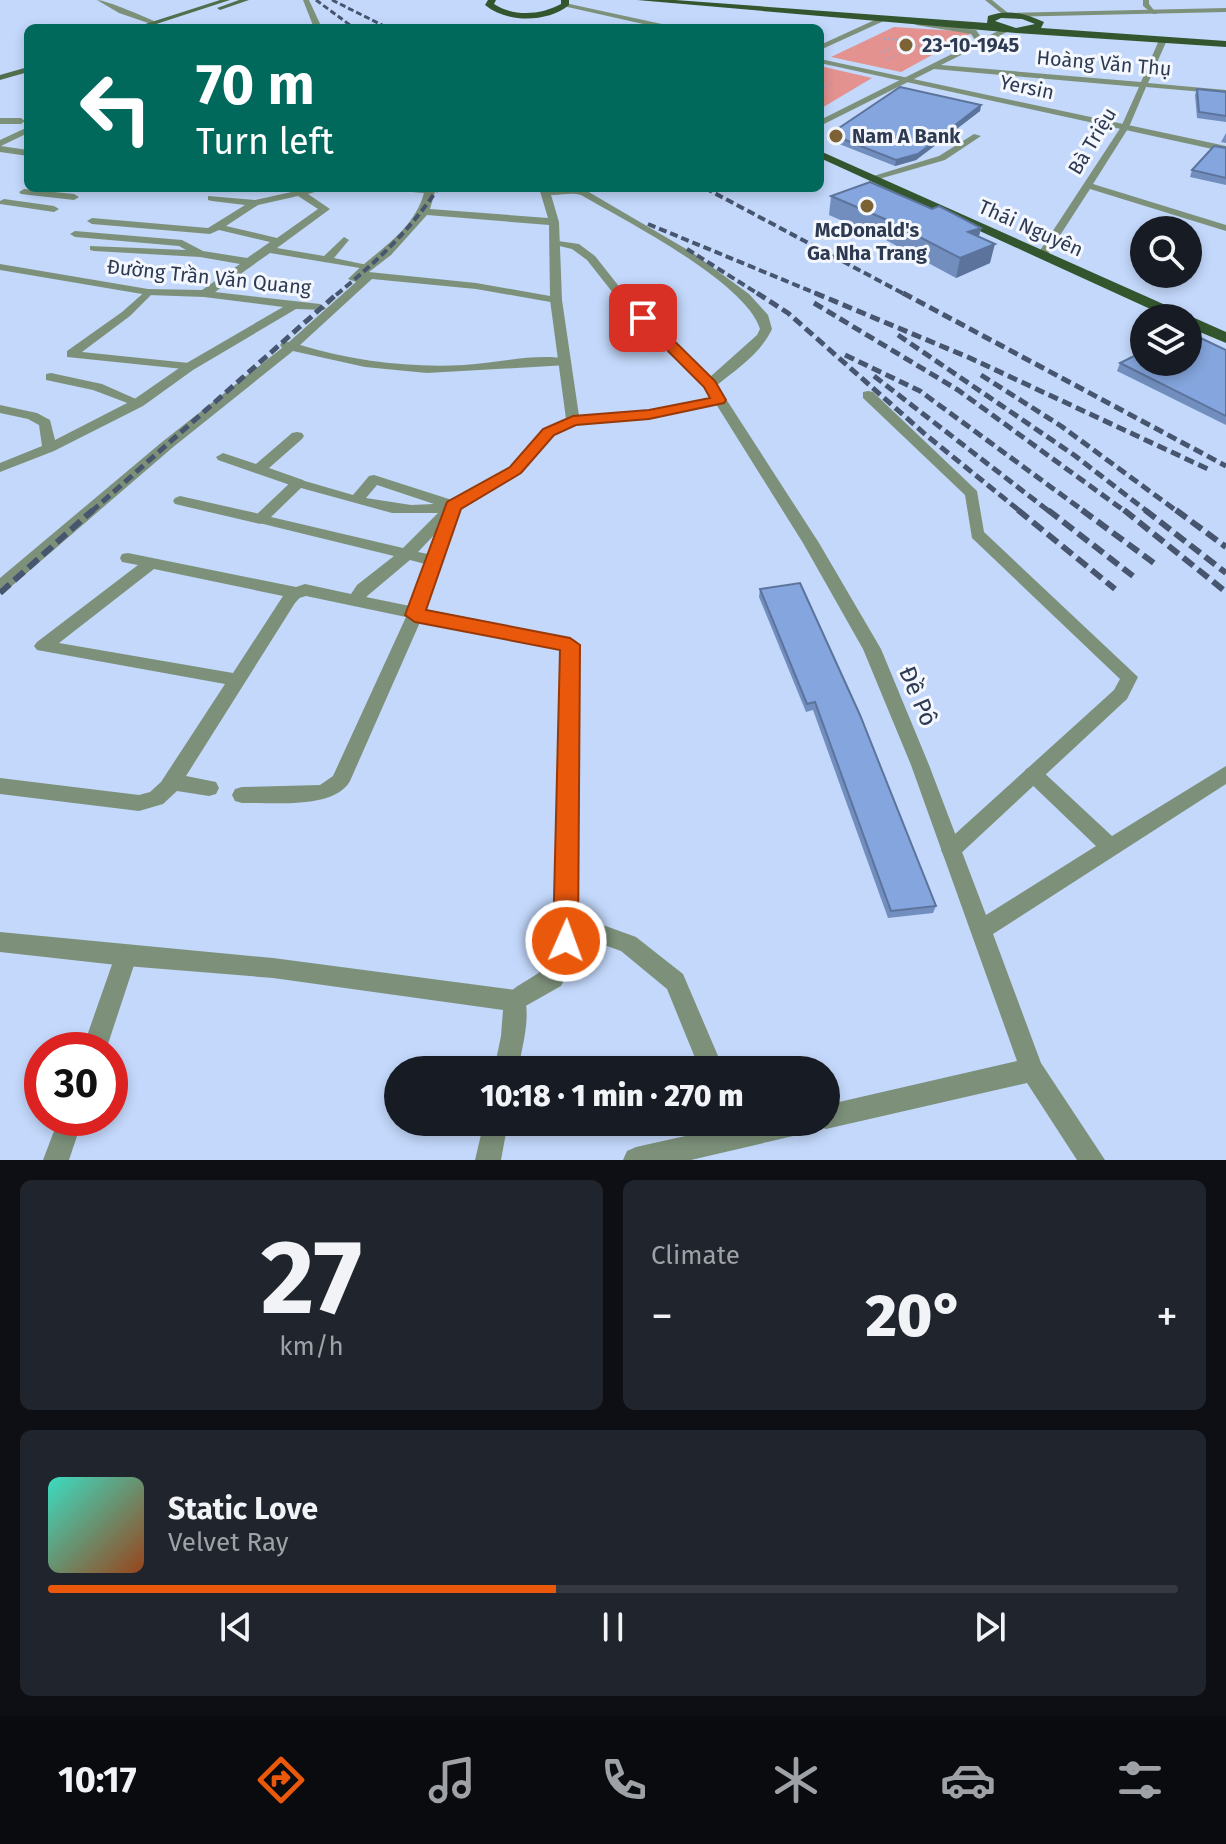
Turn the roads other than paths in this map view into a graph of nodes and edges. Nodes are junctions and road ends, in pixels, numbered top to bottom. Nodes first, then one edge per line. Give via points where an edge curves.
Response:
1 (100, 0) edge
2 (227, 0) edge
3 (246, 0) edge
4 (306, 0) edge
5 (641, 0) edge
6 (749, 0) edge
7 (988, 0) edge
8 (1146, 0) edge
9 (488, 1) edge
10 (565, 2) edge
11 (743, 9) junction
12 (1226, 10) edge
13 (1155, 13) junction
14 (520, 14) junction
15 (1003, 15) junction
16 (1083, 16) junction
17 (882, 20) junction
18 (910, 23) junction
19 (153, 24) edge
20 (159, 24) edge
21 (160, 24) edge
22 (316, 24) edge
23 (532, 24) edge
24 (655, 24) edge
25 (1041, 26) junction
26 (1002, 28) junction
27 (1030, 30) junction
28 (1080, 34) junction
29 (1163, 40) junction
30 (980, 41) junction
31 (1226, 44) edge
32 (824, 46) edge
33 (824, 62) edge
34 (24, 63) edge
35 (930, 66) junction
36 (24, 70) edge
37 (0, 71) edge
38 (0, 78) edge
39 (903, 79) junction
40 (1143, 84) junction
41 (1226, 92) edge
42 (0, 121) edge
43 (21, 121) dead end
44 (824, 121) edge
45 (1125, 127) junction
46 (24, 132) edge
47 (977, 136) dead end
48 (0, 147) edge
49 (1226, 149) edge
50 (24, 152) edge
51 (824, 156) edge
52 (872, 178) junction
53 (1086, 185) junction
54 (24, 192) edge
55 (40, 192) edge
56 (220, 192) edge
57 (308, 192) edge
58 (429, 192) edge
59 (546, 192) edge
60 (581, 192) edge
61 (301, 194) junction
62 (74, 197) dead end
63 (2, 203) edge
64 (255, 203) junction
65 (54, 209) dead end
66 (424, 212) junction
67 (92, 221) dead end
68 (554, 222) junction
69 (219, 227) junction
70 (1226, 228) edge
71 (75, 234) dead end
72 (344, 240) dead end
73 (278, 241) junction
74 (555, 242) junction
75 (94, 248) dead end
76 (267, 249) junction
77 (200, 254) junction
78 (1042, 255) junction
79 (327, 260) junction
80 (249, 262) junction
81 (0, 267) edge
82 (365, 273) junction
83 (148, 292) junction
84 (204, 294) junction
85 (556, 300) junction
86 (296, 304) junction
87 (1151, 304) edge
88 (320, 308) junction
89 (1202, 327) edge
90 (1226, 338) edge
91 (286, 345) junction
92 (263, 357) dead end
93 (564, 362) junction
94 (189, 367) junction
95 (51, 377) dead end
96 (714, 392) junction
97 (868, 395) dead end
98 (138, 403) junction
99 (0, 409) edge
100 (573, 421) junction
101 (297, 436) dead end
102 (49, 448) junction
103 (223, 457) dead end
104 (0, 468) edge
105 (259, 469) junction
106 (298, 483) junction
107 (357, 500) junction
108 (180, 501) dead end
109 (453, 506) junction
110 (260, 519) junction
111 (406, 555) junction
112 (128, 558) dead end
113 (434, 561) junction
114 (150, 564) junction
115 (0, 587) edge
116 (296, 593) junction
117 (354, 601) junction
118 (415, 615) junction
119 (237, 680) junction
120 (1033, 774) junction
121 (1226, 774) edge
122 (171, 782) junction
123 (0, 786) edge
124 (209, 788) dead end
125 (242, 795) dead end
126 (1111, 847) junction
127 (951, 850) junction
128 (567, 922) junction
129 (981, 930) junction
130 (0, 942) edge
131 (126, 956) junction
132 (515, 1001) junction
133 (100, 1032) edge
134 (509, 1056) edge
135 (706, 1056) edge
136 (1032, 1070) junction
137 (840, 1114) edge
138 (65, 1136) edge
139 (493, 1136) edge
140 (712, 1136) edge
141 (56, 1160) edge
142 (488, 1160) edge
143 (636, 1160) edge
144 (1092, 1160) edge

1 - 19 street
2 - 20 main road
3 - 21 main road
4 - 22 street
5 - 11 main road
6 - 11 street
7 - 15 street
8 - 13 street
9 - 14 main road via 498,11
10 - 14 main road via 552,11
10 - 24 street
11 - 17 main road
12 - 13 street
13 - 16 street
14 - 23 main road
15 - 16 street
15 - 18 main road
15 - 25 main road via 1031,18
15 - 26 main road via 989,20
16 - 25 street
17 - 18 main road
17 - 32 street
18 - 26 main road
18 - 30 street via 973,32
25 - 27 main road
25 - 28 main road
26 - 27 main road
26 - 30 street
27 - 28 main road
28 - 29 main road
29 - 31 main road
29 - 40 street, Bà Triệu
30 - 35 street
33 - 39 street, Yersin
34 - 37 main road
35 - 39 street
35 - 40 street, Hoàng Văn Thụ
36 - 38 main road
39 - 44 street
39 - 45 street, Yersin
40 - 41 street, Hoàng Văn Thụ
40 - 45 street, Bà Triệu
42 - 43 street
45 - 49 street, Yersin
45 - 53 street, Bà Triệu
46 - 48 street
47 - 52 street via 942,158
48 - 50 street
51 - 52 main road, Thái Nguyên
52 - 78 main road, Thái Nguyên
53 - 70 street
53 - 78 street, Bà Triệu
54 - 63 street
55 - 62 street
56 - 64 street via 212,198
57 - 61 street
58 - 66 street
59 - 68 street
60 - 96 street via 719,275 765,317 761,340
61 - 64 street
61 - 73 street via 325,209
63 - 65 street
64 - 69 street
66 - 68 street
66 - 82 street
67 - 69 street via 210,231
68 - 74 street
69 - 73 street
71 - 77 street via 182,243
72 - 79 street
73 - 76 street
74 - 85 street
74 - 96 street, Đề Pô via 585,252
75 - 77 street
76 - 79 street
76 - 80 street
77 - 80 street
78 - 87 main road, Thái Nguyên
79 - 82 street
80 - 84 street
81 - 83 street, Đường Trần Văn Quang
82 - 85 street
82 - 88 street
82 - 91 street
83 - 84 street, Đường Trần Văn Quang
83 - 94 street via 71,354
84 - 86 street, Đường Trần Văn Quang
85 - 93 street
86 - 88 street, Đường Trần Văn Quang
86 - 94 street
88 - 91 street
89 - 90 main road
91 - 92 street
91 - 93 street via 391,366 444,370
91 - 115 street
93 - 100 street
94 - 98 street
95 - 98 street
96 - 100 street via 649,415
96 - 127 street, Đề Pô via 872,649
97 - 120 street via 972,494 977,534 1129,677 1121,694
98 - 102 street
99 - 102 street via 45,423
100 - 109 street via 548,432 515,470
101 - 105 street
102 - 104 street
103 - 105 street
105 - 106 street
106 - 107 street
106 - 110 street
107 - 109 street via 423,513
107 - 109 street via 374,479
108 - 110 street
109 - 111 street
109 - 113 street
110 - 111 street
111 - 113 street
111 - 117 street
112 - 114 street
113 - 118 street
114 - 116 street
114 - 119 street via 43,646
116 - 117 street via 305,590
116 - 119 street
117 - 118 street
118 - 125 street via 340,781 320,793
118 - 128 street via 570,645
119 - 122 street
120 - 126 street
120 - 127 street
121 - 126 street
122 - 123 street via 156,798 139,803
122 - 124 street
126 - 129 street
127 - 129 street, Đề Pô
128 - 132 street via 564,960 553,978
128 - 135 street via 628,944 675,982
129 - 136 street, Đề Pô
130 - 131 street
131 - 132 street via 273,968
131 - 133 street
132 - 134 street
136 - 137 street
136 - 144 street, Đề Pô
138 - 141 street
139 - 142 street
140 - 143 street

